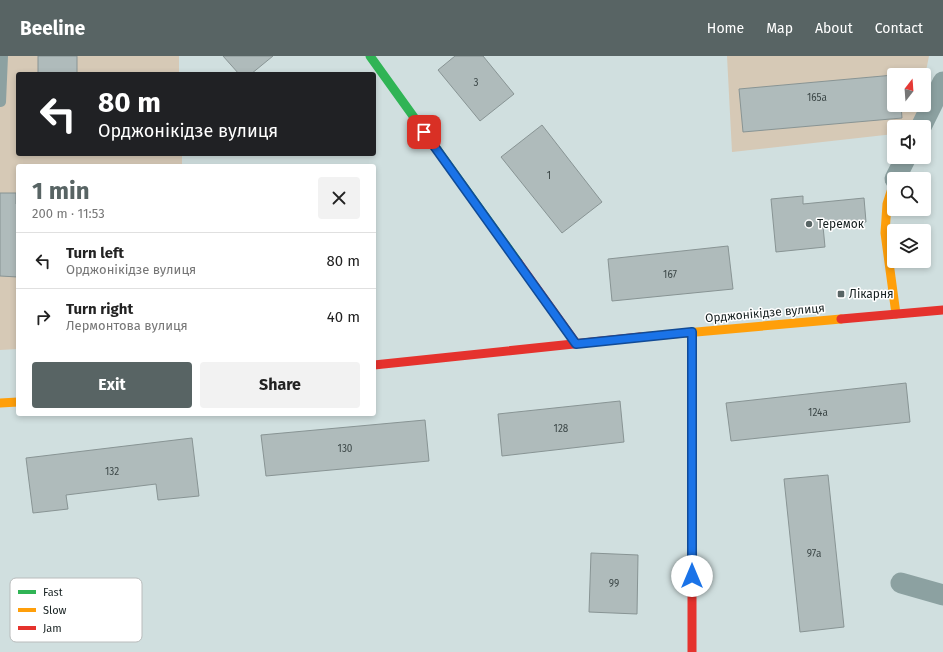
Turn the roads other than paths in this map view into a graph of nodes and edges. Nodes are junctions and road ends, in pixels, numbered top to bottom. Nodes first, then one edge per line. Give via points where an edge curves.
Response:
1 (3, 56) edge
2 (370, 56) edge
3 (943, 82) edge
4 (0, 102) edge
5 (924, 120) edge
6 (887, 204) edge
7 (943, 310) edge
8 (896, 314) junction
9 (692, 332) junction
10 (576, 344) junction
11 (376, 364) edge
12 (16, 402) edge
13 (0, 403) edge
14 (900, 583) dead end
15 (943, 595) edge
16 (692, 652) edge

1 - 4 lane
2 - 10 street
3 - 5 street
6 - 8 street via 885,233
7 - 8 street, Орджонікідзе вулиця
8 - 9 street, Орджонікідзе вулиця
9 - 10 street, Орджонікідзе вулиця
9 - 16 street
10 - 11 street, Орджонікідзе вулиця
12 - 13 street
14 - 15 street

